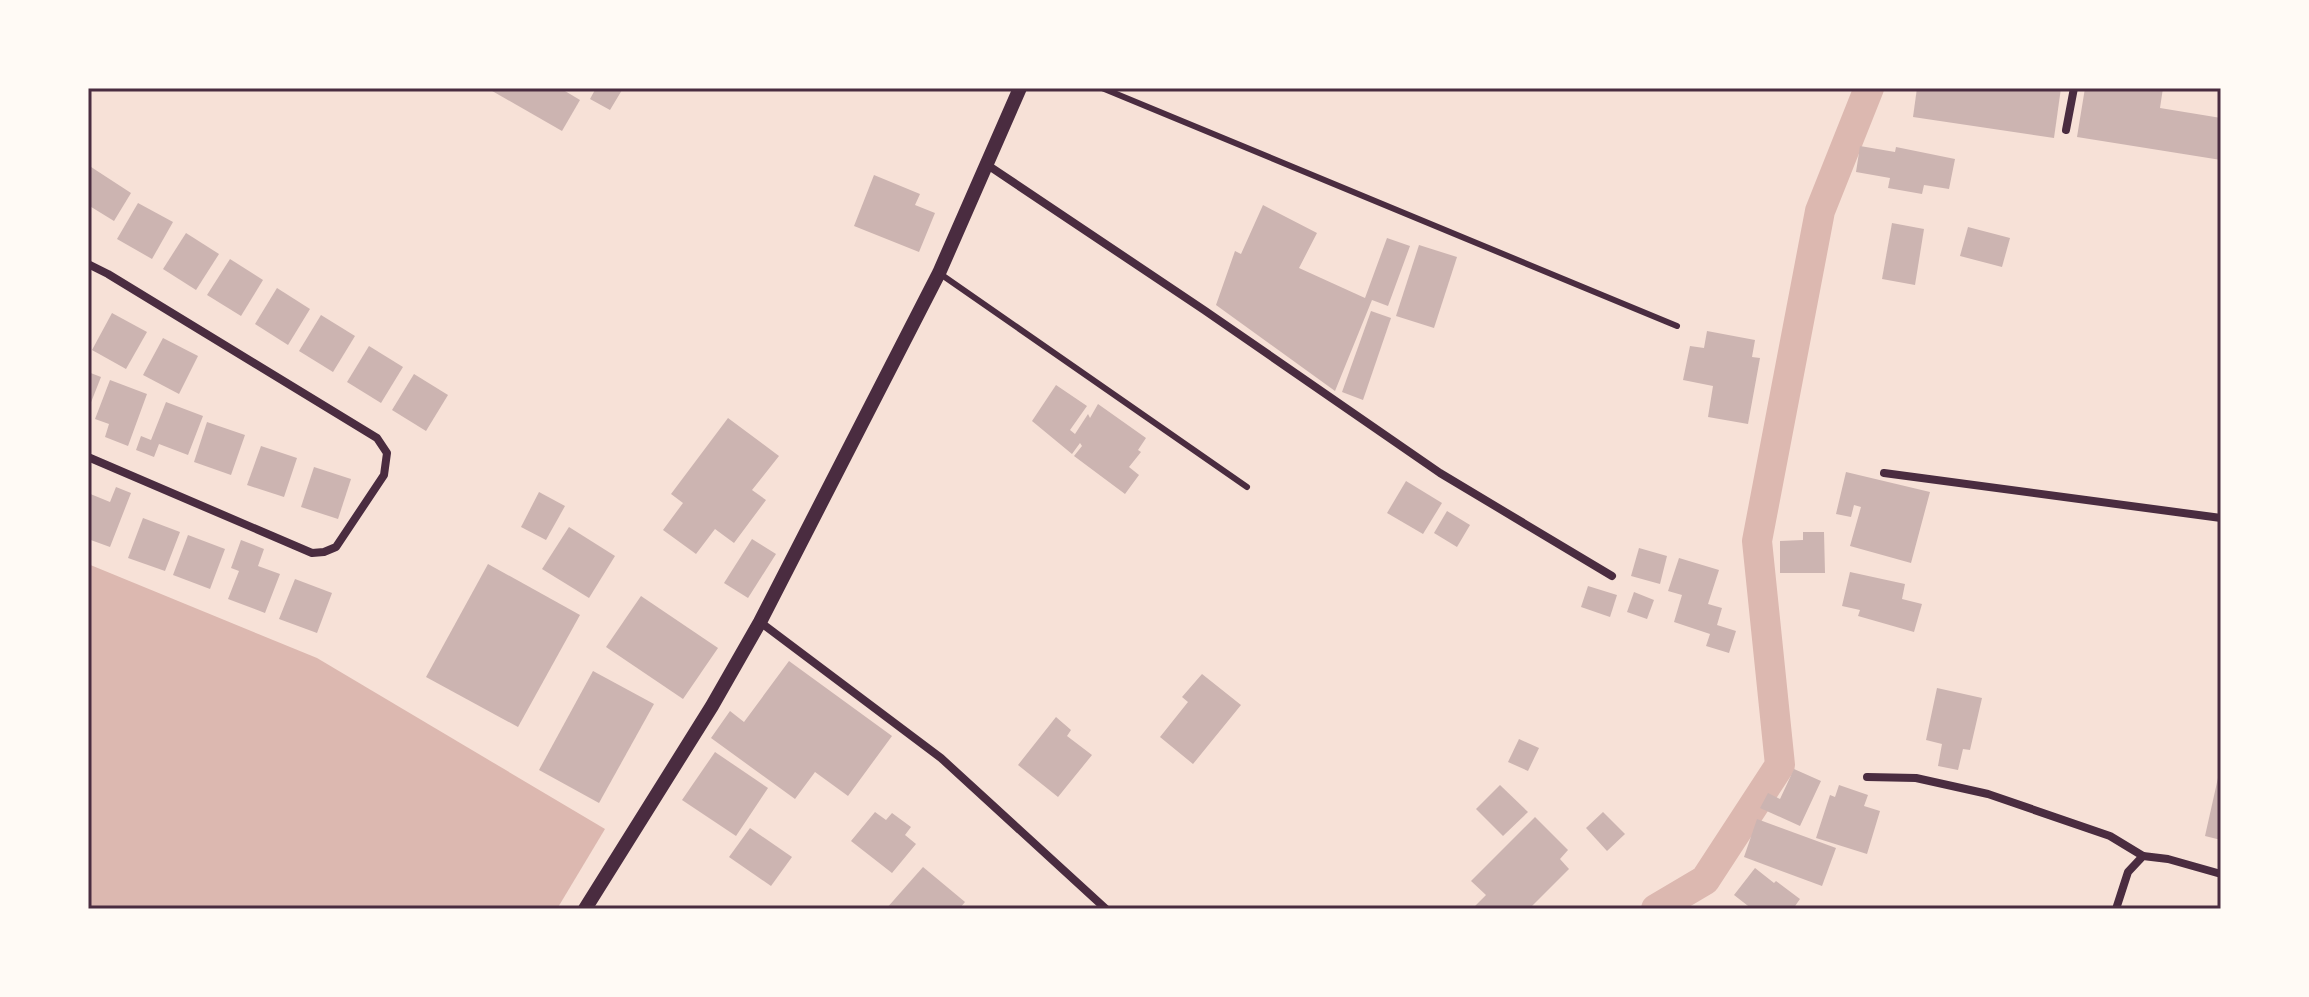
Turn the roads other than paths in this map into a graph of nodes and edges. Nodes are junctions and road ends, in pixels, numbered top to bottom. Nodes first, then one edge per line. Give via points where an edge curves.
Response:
1 (1020, 88) edge
2 (1102, 88) edge
3 (2074, 88) edge
4 (2066, 130) dead end
5 (986, 164) junction
6 (88, 264) edge
7 (939, 273) junction
8 (1677, 326) dead end
9 (88, 457) edge
10 (1884, 473) dead end
11 (1247, 487) dead end
12 (2221, 518) edge
13 (1612, 576) dead end
14 (760, 622) junction
15 (1867, 777) dead end
16 (2143, 856) junction
17 (2221, 874) edge
18 (585, 909) edge
19 (1106, 909) edge
20 (2116, 909) edge

1 - 5 street
2 - 8 lane
3 - 4 street
5 - 7 street
5 - 13 street via 1440,473
6 - 9 street via 377,438 387,453 384,475 336,547 312,553
7 - 11 lane
7 - 14 street
10 - 12 street
14 - 18 street
14 - 19 street via 941,758
15 - 16 street via 1916,778 1988,794 2110,836
16 - 17 street
16 - 20 street via 2128,872

